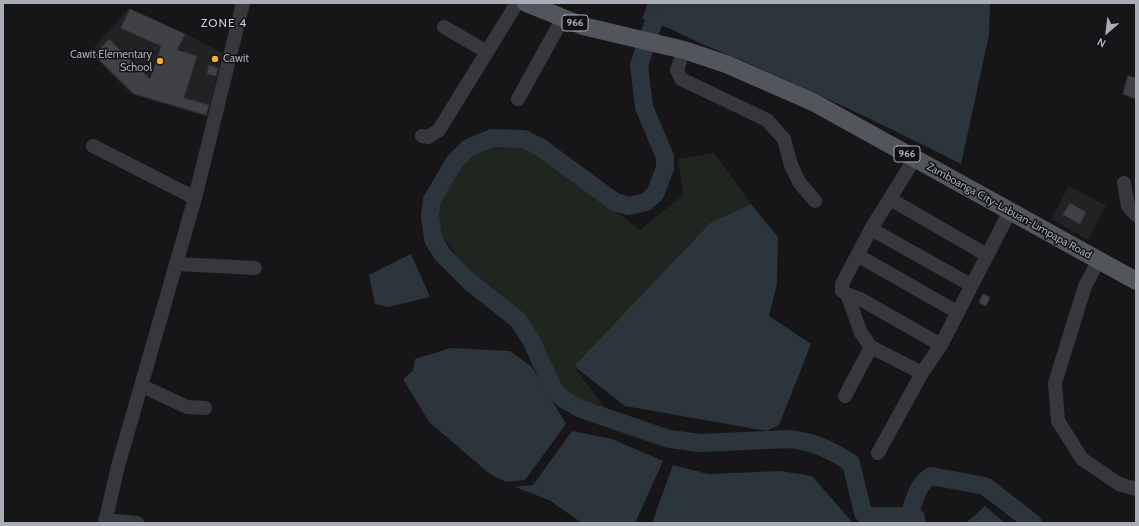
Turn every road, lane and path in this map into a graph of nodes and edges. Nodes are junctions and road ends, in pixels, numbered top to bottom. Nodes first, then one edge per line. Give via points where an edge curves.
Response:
1 (243, 3) edge
2 (517, 3) edge
3 (536, 5) edge
4 (563, 18) junction
5 (444, 27) dead end
6 (676, 48) junction
7 (487, 52) junction
8 (518, 99) dead end
9 (422, 136) dead end
10 (93, 146) dead end
11 (915, 158) junction
12 (1124, 183) dead end
13 (195, 198) junction
14 (890, 199) junction
15 (815, 201) dead end
16 (1010, 211) junction
17 (1136, 215) edge
18 (871, 229) junction
19 (857, 255) junction
20 (987, 255) junction
21 (1099, 260) junction
22 (177, 264) junction
23 (255, 268) dead end
24 (1136, 281) edge
25 (971, 286) junction
26 (847, 294) junction
27 (957, 312) junction
28 (940, 345) junction
29 (871, 347) junction
30 (922, 374) junction
31 (142, 386) junction
32 (845, 396) dead end
33 (205, 408) dead end
34 (878, 453) dead end
35 (1136, 489) edge
36 (105, 522) edge
37 (137, 523) edge

1 - 13 street
2 - 7 street
3 - 4 main road, Zamboanga City-Labuan-Limpapa Road / 966
4 - 6 main road, Zamboanga City-Labuan-Limpapa Road / 966 via 601,31
4 - 8 street
5 - 7 street
6 - 11 main road, Zamboanga City-Labuan-Limpapa Road / 966 via 726,64 814,102
6 - 15 street via 677,70 681,79 768,120 784,139 799,182
7 - 9 street via 439,130
10 - 13 street
11 - 14 street
11 - 16 main road, Zamboanga City-Labuan-Limpapa Road / 966
12 - 17 street via 1128,206
13 - 22 street
14 - 18 street
14 - 20 street
16 - 20 street
16 - 21 main road, Zamboanga City-Labuan-Limpapa Road / 966
18 - 19 street
18 - 25 street
19 - 26 street via 855,274 842,284 842,291
19 - 27 street
20 - 25 street
21 - 24 main road, Zamboanga City-Labuan-Limpapa Road / 966
21 - 35 street via 1085,286 1055,383 1058,421 1082,459 1119,484
22 - 23 street
22 - 31 street
25 - 27 street
26 - 28 street
26 - 29 street via 860,332
27 - 28 street
28 - 30 street
29 - 30 street
29 - 32 street
30 - 34 street
31 - 33 street via 187,407
31 - 36 street via 118,466
36 - 37 street

